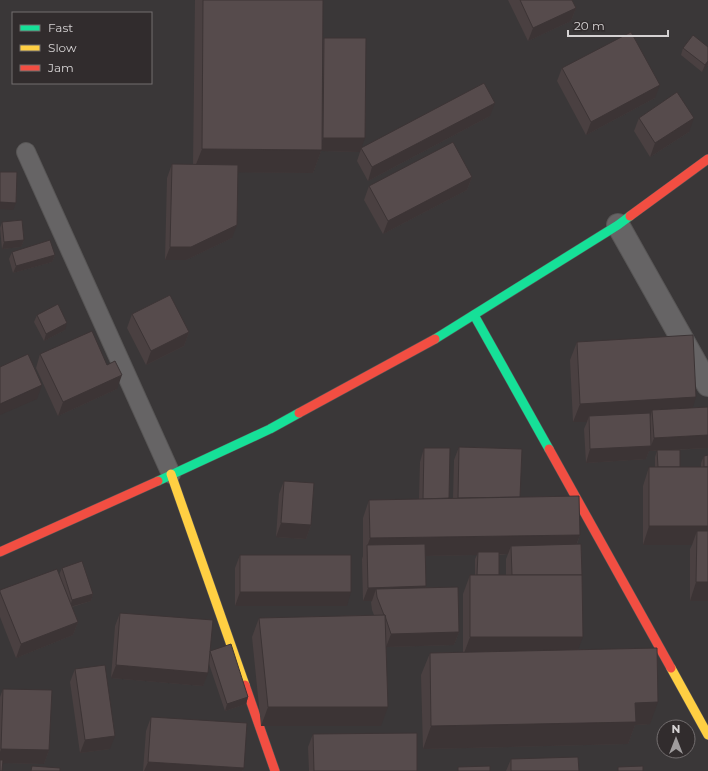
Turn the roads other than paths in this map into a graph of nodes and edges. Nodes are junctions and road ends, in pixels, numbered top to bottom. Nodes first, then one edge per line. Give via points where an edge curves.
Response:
1 (26, 152) dead end
2 (708, 159) edge
3 (618, 225) junction
4 (474, 315) junction
5 (708, 385) edge
6 (171, 474) junction
7 (0, 552) edge
8 (708, 735) edge
9 (275, 771) edge

1 - 6 lane
2 - 3 main road
3 - 4 main road
3 - 5 street
4 - 6 main road via 432,341 270,429
4 - 8 main road
6 - 7 main road
6 - 9 main road

